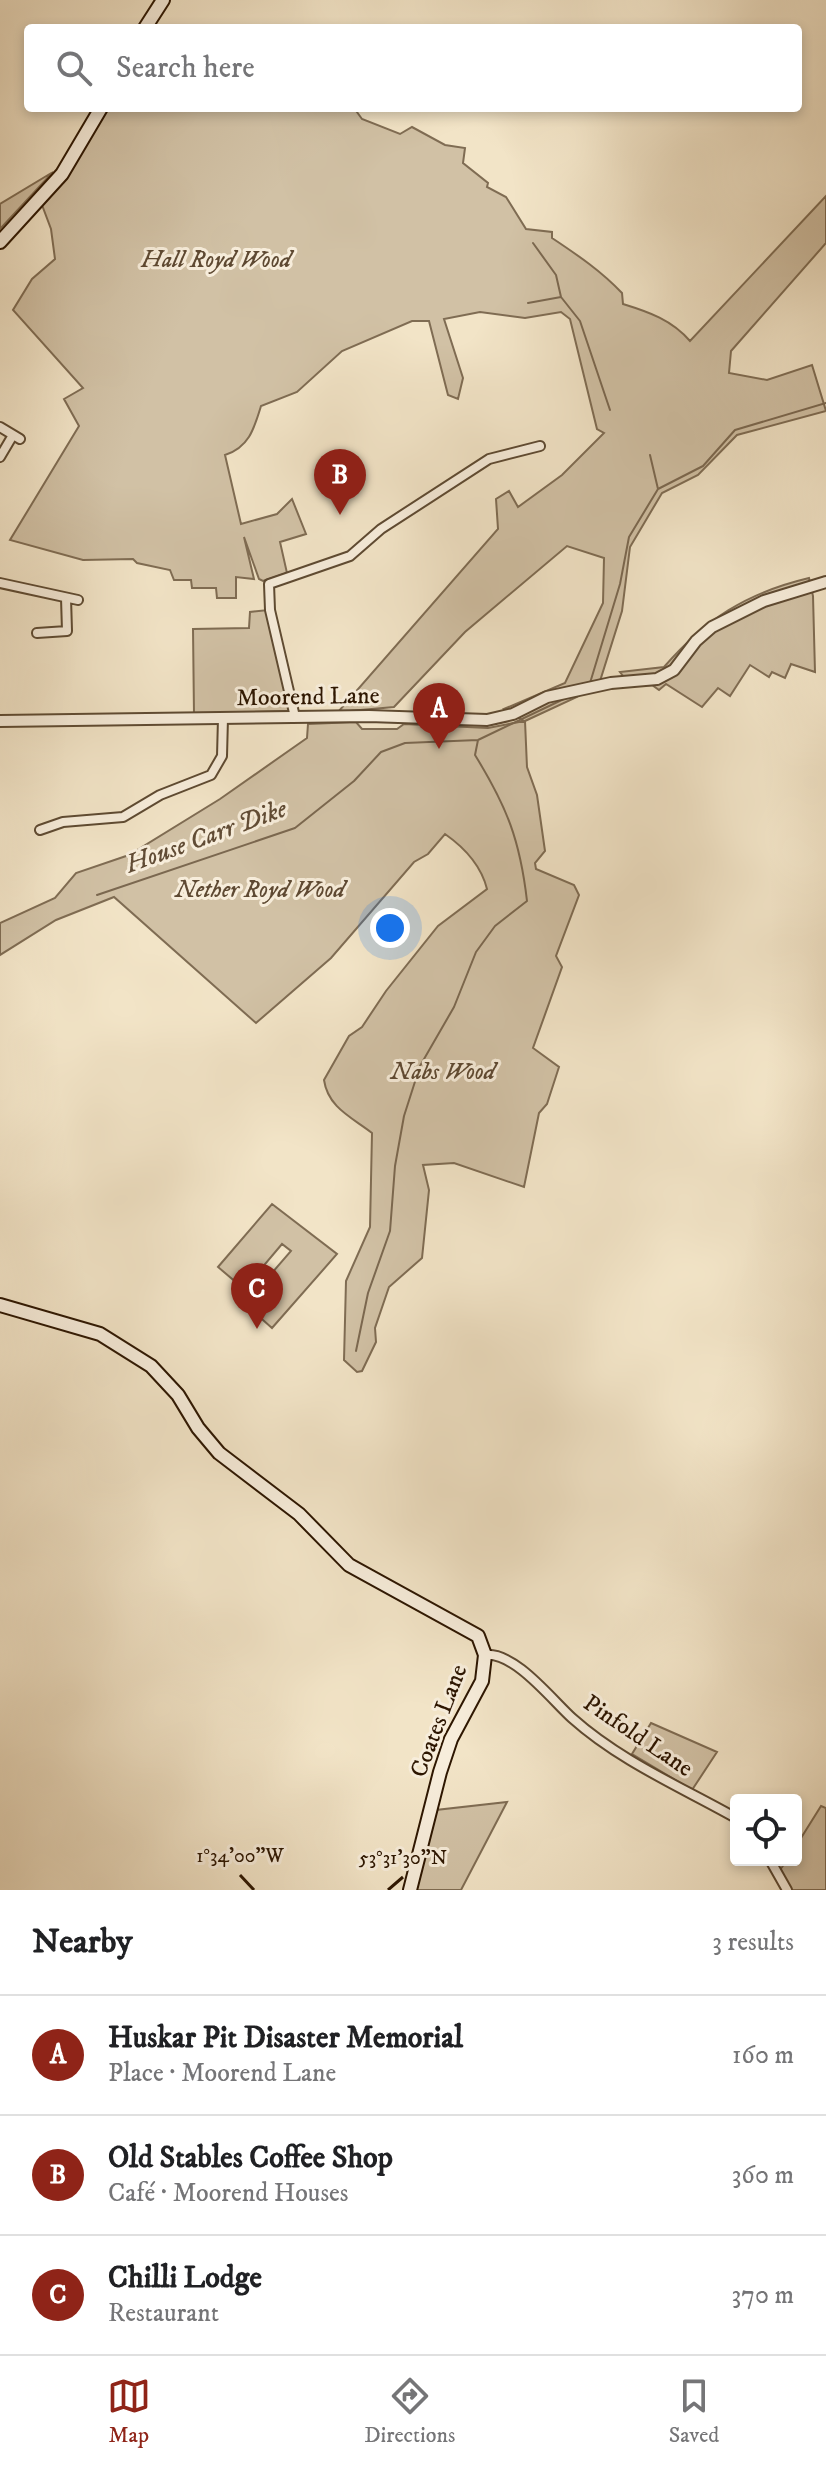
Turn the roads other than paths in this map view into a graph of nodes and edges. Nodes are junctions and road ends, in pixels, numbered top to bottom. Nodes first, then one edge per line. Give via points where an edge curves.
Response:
1 (163, 0) edge
2 (148, 24) edge
3 (99, 112) edge
4 (0, 242) edge
5 (0, 427) edge
6 (540, 446) dead end
7 (0, 457) edge
8 (826, 582) edge
9 (0, 583) edge
10 (66, 598) junction
11 (78, 600) dead end
12 (37, 633) dead end
13 (295, 717) junction
14 (223, 718) junction
15 (0, 721) edge
16 (40, 830) dead end
17 (0, 1305) edge
18 (485, 1655) junction
19 (730, 1815) edge
20 (773, 1866) edge
21 (410, 1890) edge
22 (787, 1890) edge

1 - 2 main road
3 - 4 main road via 62,174
5 - 7 street via 17,437
6 - 13 street via 489,459 381,529 358,551 269,584 270,610
8 - 13 street, Moorend Lane via 764,601 712,627 674,670 657,679 547,697 487,720
9 - 10 street
10 - 11 street
10 - 12 street via 67,631
13 - 14 street, Moorend Lane
14 - 15 street, Moorend Lane
14 - 16 street via 222,756 211,775 123,817 63,822
17 - 18 main road, Coates Lane via 90,1330 151,1366 219,1453 303,1518 360,1572 472,1631
18 - 19 street, Pinfold Lane via 502,1656 574,1720 625,1756
18 - 21 main road, Coates Lane via 482,1681 440,1772
20 - 22 street

